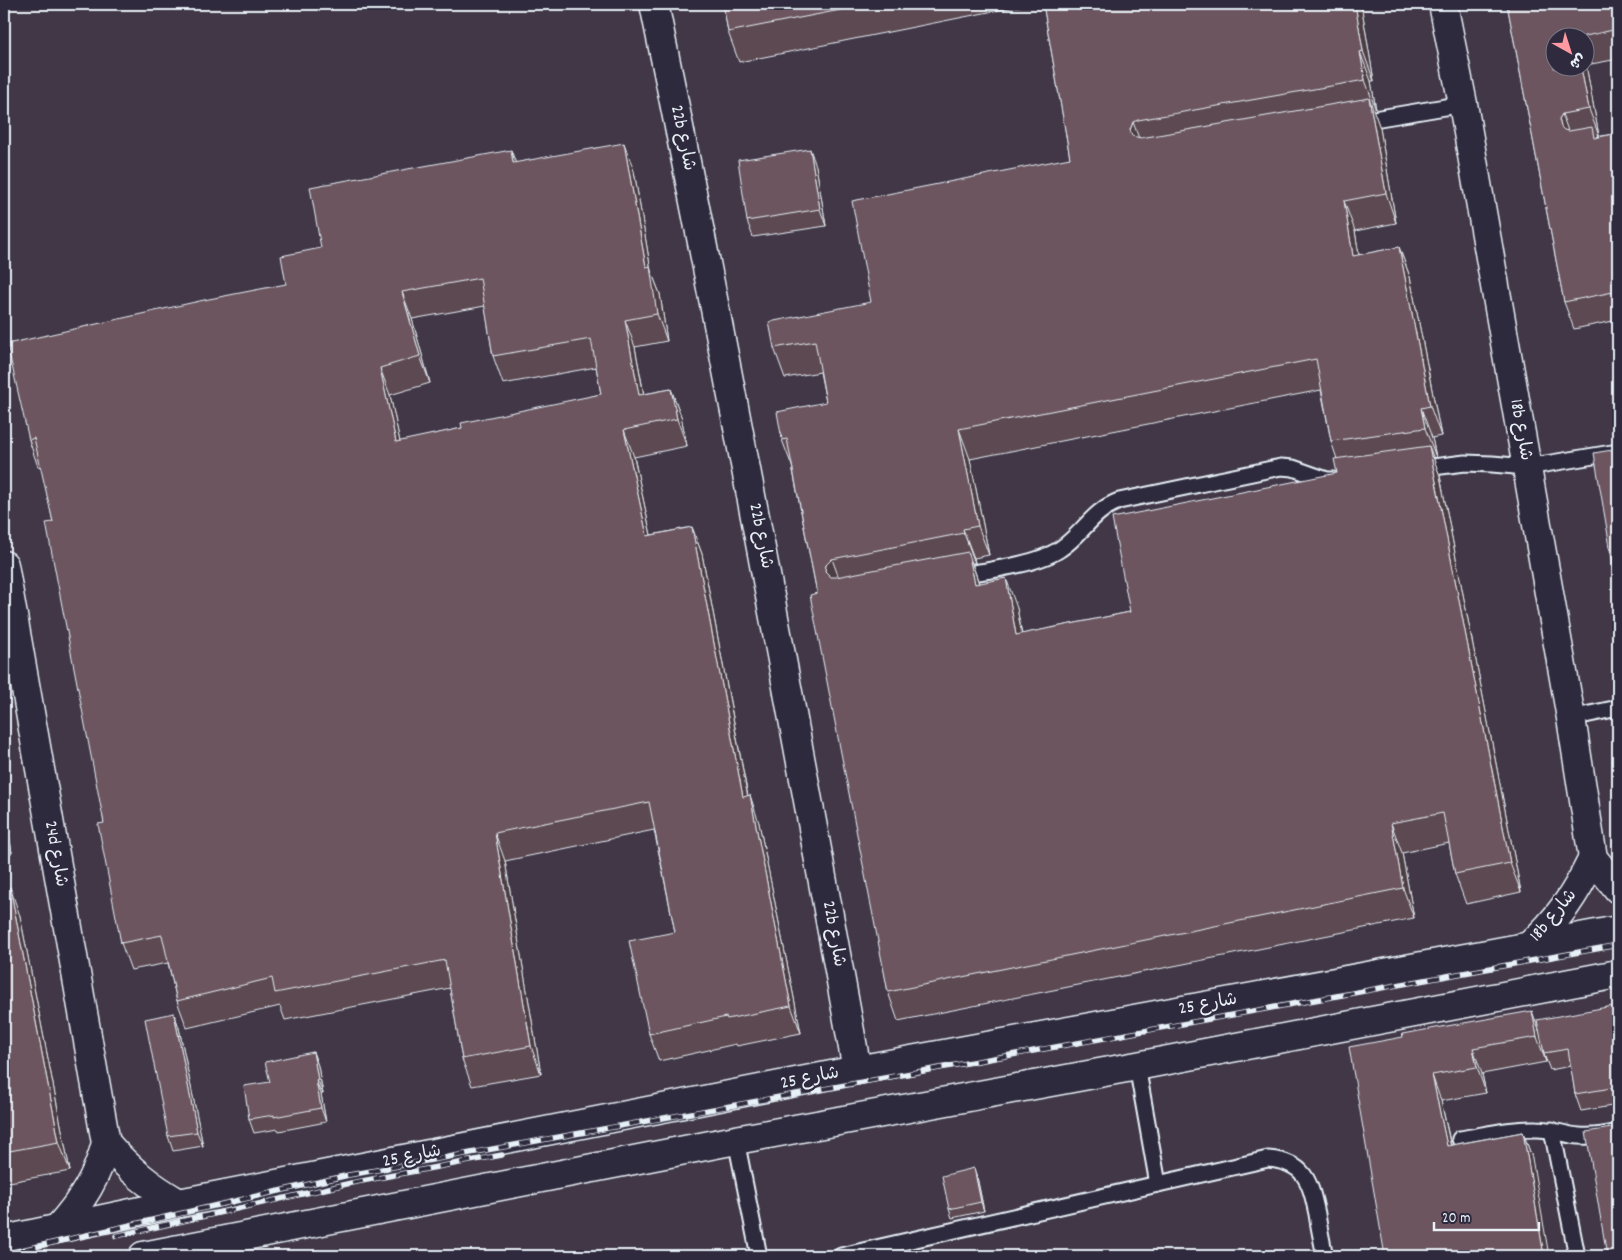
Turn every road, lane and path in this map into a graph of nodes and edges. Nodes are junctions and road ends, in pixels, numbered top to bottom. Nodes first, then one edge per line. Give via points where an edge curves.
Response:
1 (654, 4) edge
2 (1443, 4) edge
3 (1462, 104) junction
4 (1344, 124) edge
5 (1618, 452) edge
6 (1527, 467) junction
7 (1404, 471) edge
8 (1349, 479) edge
9 (4, 565) edge
10 (942, 579) edge
11 (1618, 708) edge
12 (1571, 718) junction
13 (1593, 858) junction
14 (1618, 889) edge
15 (1618, 930) edge
16 (1528, 946) junction
17 (1618, 974) edge
18 (1137, 1066) junction
19 (857, 1070) junction
20 (1552, 1130) junction
21 (1618, 1132) edge
22 (1460, 1139) dead end
23 (736, 1140) junction
24 (106, 1142) junction
25 (1158, 1184) junction
26 (179, 1203) junction
27 (58, 1228) junction
28 (4, 1240) edge
29 (143, 1256) edge
30 (759, 1256) edge
31 (841, 1256) edge
32 (1325, 1256) edge
33 (1576, 1256) edge

1 - 19 street, 22b شارع via 777,626
2 - 3 street, 18b شارع
3 - 4 lane
3 - 6 street, 18b شارع
5 - 6 lane
6 - 7 lane via 1465,464
6 - 12 street, 18b شارع
8 - 10 lane via 1327,480 1293,468 1282,468 1119,501 1108,505 1072,541 1044,558
9 - 24 street, 24d شارع
11 - 12 lane
12 - 13 street, 18b شارع
13 - 14 street, 18b شارع
13 - 16 street, 18b شارع via 1566,906 1549,928
15 - 16 street, شارع 25
16 - 19 street, شارع 25
17 - 18 street
18 - 23 street
18 - 25 lane
19 - 26 street, شارع 25
20 - 21 lane via 1580,1136
20 - 22 lane via 1520,1129
20 - 33 lane
23 - 29 street
23 - 30 lane
24 - 26 street via 146,1183
24 - 27 street, 24d شارع via 93,1180
25 - 31 lane
25 - 32 lane via 1268,1159 1292,1164 1309,1182
26 - 27 street, شارع 25
27 - 28 street, شارع 25

